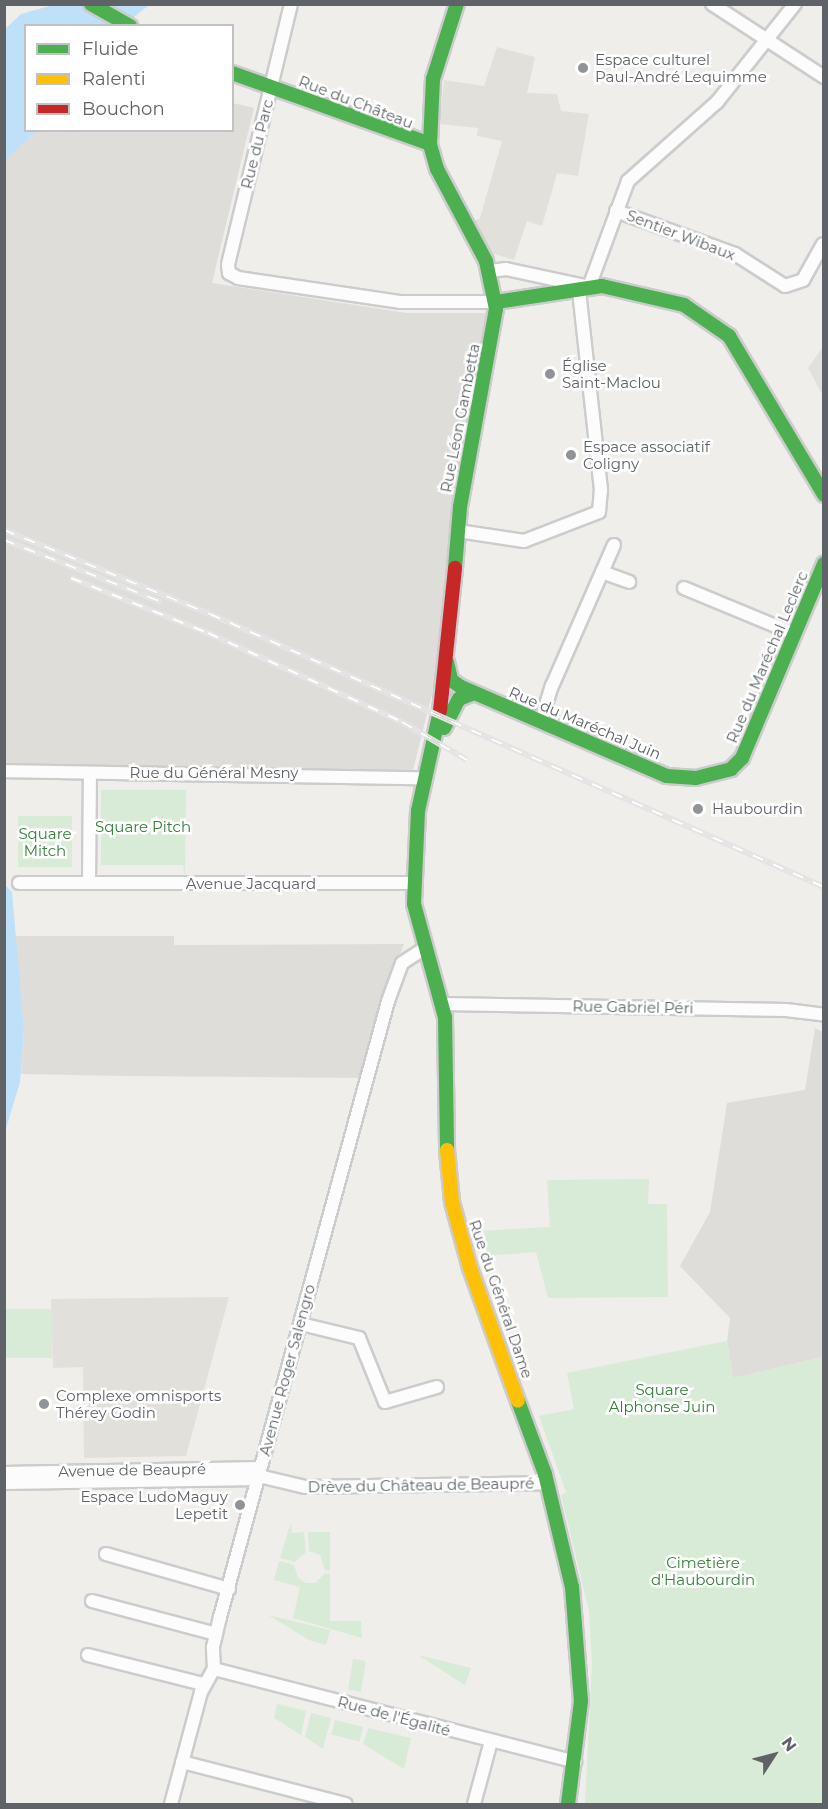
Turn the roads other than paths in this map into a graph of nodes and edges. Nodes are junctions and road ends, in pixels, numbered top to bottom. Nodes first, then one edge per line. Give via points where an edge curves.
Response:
1 (91, 4) edge
2 (291, 4) edge
3 (457, 4) edge
4 (712, 4) edge
5 (795, 4) edge
6 (126, 24) edge
7 (767, 42) junction
8 (234, 74) edge
9 (824, 77) edge
10 (271, 88) junction
11 (430, 144) junction
12 (616, 211) junction
13 (823, 244) edge
14 (490, 271) junction
15 (584, 289) junction
16 (496, 302) junction
17 (824, 495) edge
18 (458, 531) junction
19 (614, 545) dead end
20 (824, 564) edge
21 (602, 572) junction
22 (629, 582) dead end
23 (684, 588) dead end
24 (795, 634) junction
25 (447, 648) junction
26 (474, 693) junction
27 (541, 721) junction
28 (739, 762) joint
29 (428, 764) junction
30 (4, 771) edge
31 (90, 773) junction
32 (424, 778) junction
33 (19, 883) dead end
34 (89, 883) junction
35 (414, 883) junction
36 (425, 948) junction
37 (442, 1004) junction
38 (824, 1015) edge
39 (300, 1324) junction
40 (437, 1388) dead end
41 (4, 1473) edge
42 (259, 1474) junction
43 (4, 1483) edge
44 (548, 1483) junction
45 (106, 1554) dead end
46 (229, 1589) junction
47 (92, 1601) dead end
48 (216, 1634) junction
49 (88, 1655) dead end
50 (214, 1669) junction
51 (203, 1684) junction
52 (491, 1741) junction
53 (182, 1762) junction
54 (575, 1762) junction
55 (171, 1804) edge
56 (346, 1804) edge
57 (474, 1804) edge
58 (568, 1804) edge

1 - 6 street
2 - 10 street, Rue du Parc
3 - 11 street, Rue Léon Gambetta via 433,79
4 - 7 street
5 - 7 street
7 - 9 street
7 - 12 street via 712,107 628,181
8 - 10 street, Rue du Château
10 - 11 street, Rue du Château
10 - 16 street, Rue du Parc via 229,273 238,278 401,302
11 - 14 street, Rue Léon Gambetta via 437,169
12 - 13 street, Sentier Wibaux via 735,254 784,286 803,280
12 - 15 street
14 - 15 street via 510,269
14 - 16 street, Rue Léon Gambetta
15 - 16 street
15 - 17 street via 612,287 678,302 723,331
15 - 18 street via 598,512 524,541
16 - 18 street, Rue Léon Gambetta
18 - 25 street, Rue Léon Gambetta
19 - 21 street
20 - 24 street, Rue du Maréchal Leclerc
21 - 22 street
21 - 27 street via 552,686
23 - 24 street
24 - 28 street, Rue du Maréchal Leclerc
25 - 26 street, Rue du Maréchal Juin via 452,680
25 - 29 street, Rue Léon Gambetta via 443,699
26 - 27 street, Rue du Maréchal Juin
26 - 29 street via 457,701
27 - 28 street, Rue du Maréchal Juin via 679,779 728,770
29 - 32 street, Rue du Général Dame
30 - 31 street, Rue du Général Mesny
31 - 32 street, Rue du Général Mesny
31 - 34 street
32 - 35 street, Rue du Général Dame
33 - 34 street, Avenue Jacquard
34 - 35 street, Avenue Jacquard
35 - 36 street, Rue du Général Dame via 415,910
36 - 37 street, Rue du Général Dame
36 - 39 street, Avenue Roger Salengro via 409,956 398,971
37 - 38 street, Rue Gabriel Péri via 750,1009
37 - 44 street, Rue du Général Dame via 452,1203 470,1268
39 - 40 street via 362,1341 385,1402
39 - 42 street, Avenue Roger Salengro
41 - 42 street, Avenue de Beaupré
42 - 43 street, Avenue de Beaupré
42 - 44 street, Drève du Château de Beaupré via 305,1487
42 - 46 street, Avenue Roger Salengro
44 - 54 street, Rue du Général Dame via 573,1587 580,1701
45 - 46 street
46 - 48 street, Avenue Roger Salengro
47 - 48 street
48 - 50 street, Avenue Roger Salengro
49 - 51 street
50 - 51 street
50 - 52 street, Rue de l'Égalité
51 - 53 street
52 - 54 street, Rue de l'Égalité
52 - 57 street
53 - 55 street
53 - 56 street
54 - 58 street, Rue du Général Dame

